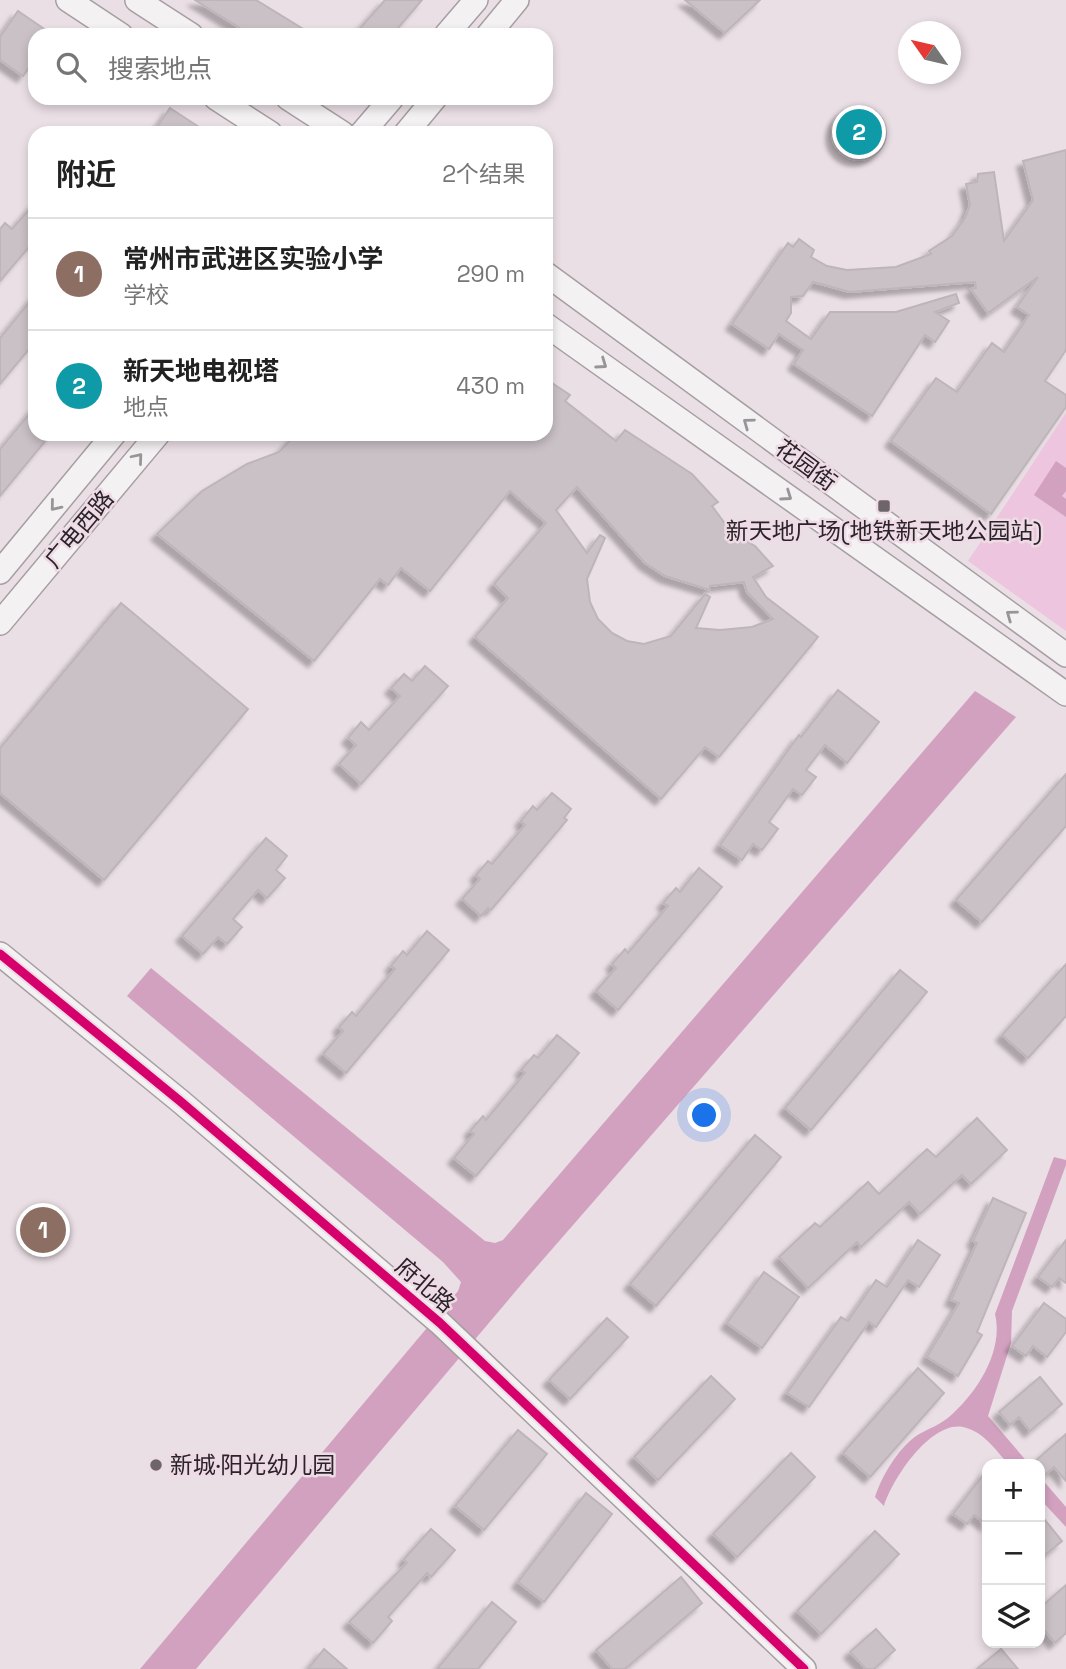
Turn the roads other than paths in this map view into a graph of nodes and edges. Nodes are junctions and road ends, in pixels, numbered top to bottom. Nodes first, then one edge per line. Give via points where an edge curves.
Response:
1 (68, 0) edge
2 (137, 0) edge
3 (476, 0) edge
4 (517, 0) edge
5 (110, 28) edge
6 (180, 28) edge
7 (452, 28) edge
8 (494, 28) edge
9 (227, 105) edge
10 (299, 105) edge
11 (386, 105) edge
12 (429, 105) edge
13 (259, 126) edge
14 (331, 126) edge
15 (368, 126) edge
16 (412, 126) edge
17 (553, 279) edge
18 (553, 330) edge
19 (108, 441) edge
20 (152, 441) edge
21 (0, 572) edge
22 (0, 623) edge
23 (1066, 655) edge
24 (1066, 694) edge
25 (0, 954) edge
26 (804, 1669) edge

1 - 5 main road
2 - 6 main road
3 - 7 main road
4 - 8 main road
9 - 13 main road
10 - 14 main road
11 - 15 main road
12 - 16 main road
23 -> 17 main road, 花园街
18 -> 24 main road, 花园街
19 -> 21 main road, 广电西路
22 -> 20 main road, 广电西路
25 - 26 main road, 府北路 via 427,1312

